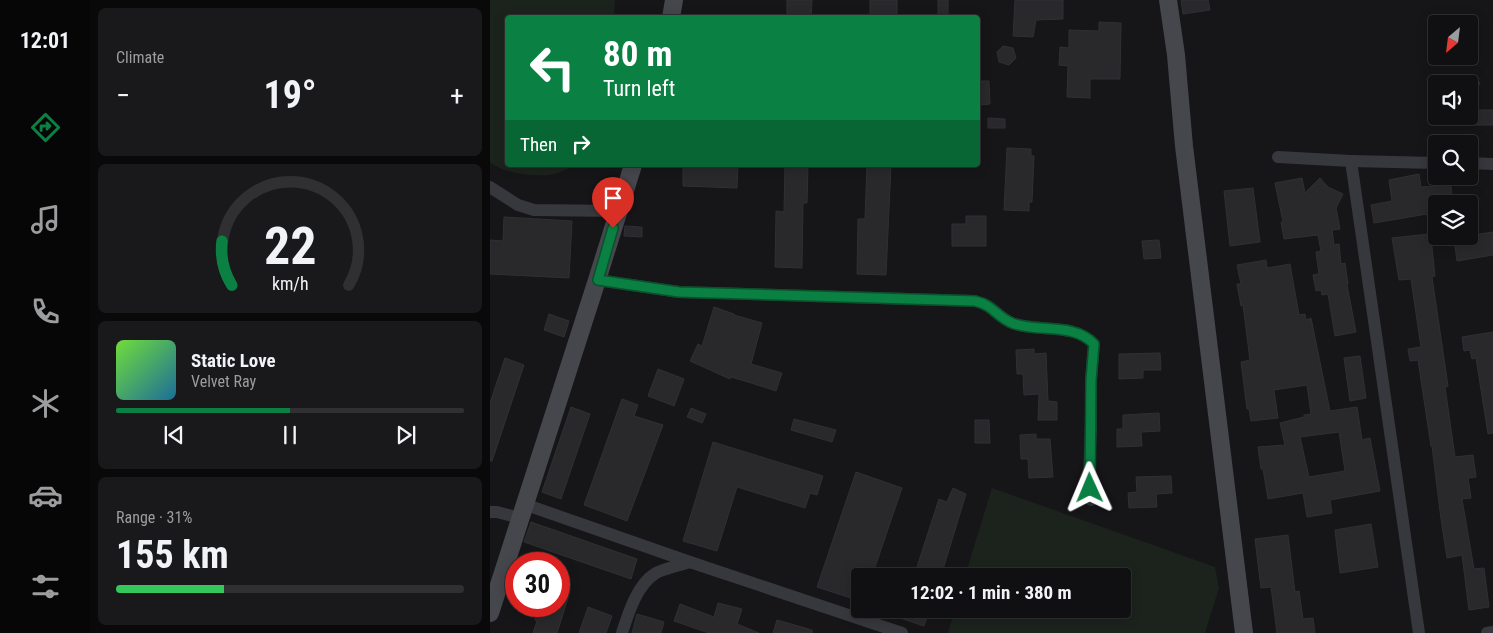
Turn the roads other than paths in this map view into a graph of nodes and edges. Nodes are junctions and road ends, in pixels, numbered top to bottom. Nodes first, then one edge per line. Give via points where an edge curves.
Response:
1 (674, 0) edge
2 (1168, 0) edge
3 (672, 15) edge
4 (1278, 157) dead end
5 (1351, 162) junction
6 (1428, 163) edge
7 (1478, 163) edge
8 (1493, 164) edge
9 (632, 167) edge
10 (490, 186) edge
11 (618, 211) junction
12 (598, 280) junction
13 (1091, 500) dead end
14 (522, 511) junction
15 (490, 512) edge
16 (690, 562) junction
17 (490, 612) edge
18 (1493, 632) edge
19 (622, 633) edge
20 (902, 633) edge
21 (1244, 633) edge
22 (1419, 633) edge
23 (1488, 633) edge

1 - 3 street
2 - 21 street
4 - 5 street
5 - 6 street
5 - 22 street
7 - 8 street
9 - 11 street
10 - 11 street via 518,205 534,210
11 - 12 street
12 - 13 street via 679,292 975,301 986,303 1013,323 1088,338 1094,344
12 - 14 street
14 - 15 street
14 - 16 street
14 - 17 street
16 - 19 street via 656,573 646,582 631,607
16 - 20 street
18 - 23 street

